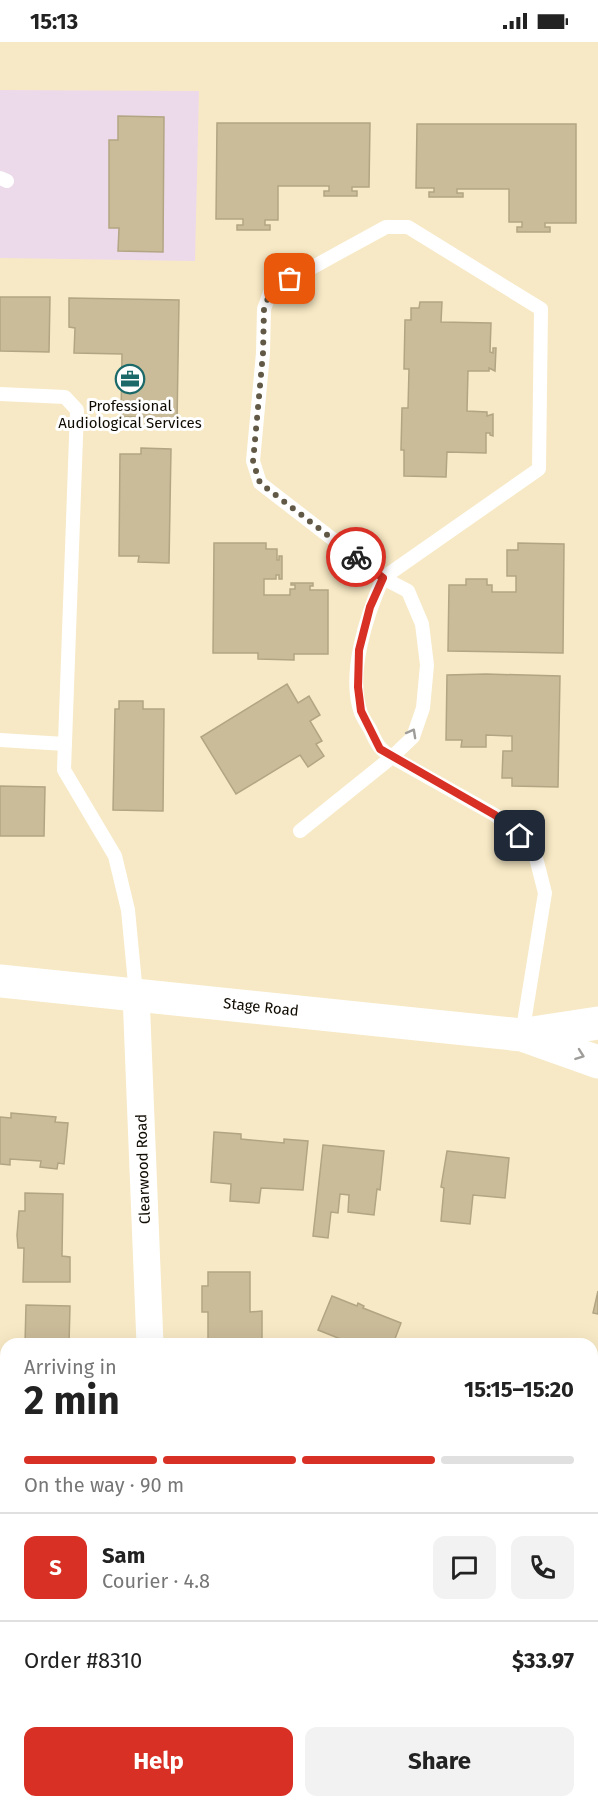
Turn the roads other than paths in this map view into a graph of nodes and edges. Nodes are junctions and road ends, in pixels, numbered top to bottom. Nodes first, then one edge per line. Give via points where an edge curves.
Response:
1 (0, 394) edge
2 (383, 578) junction
3 (0, 740) edge
4 (65, 744) junction
5 (392, 757) junction
6 (300, 831) dead end
7 (0, 981) edge
8 (136, 994) junction
9 (598, 1023) edge
10 (522, 1035) junction
11 (598, 1062) edge
12 (150, 1338) edge

1 - 4 lane via 65,397 76,410
2 - 2 lane via 539,469 541,309 408,227 386,227 271,290 264,309 253,462 260,483
2 - 5 lane via 370,607 359,650 358,687 361,711 380,749
5 -> 2 lane via 413,737 423,708 427,665 422,624 408,591
3 - 4 lane
4 - 8 lane via 64,770 115,856 128,910
5 - 6 lane
5 - 10 lane via 495,815 533,846 545,893
7 - 8 main road, Stage Road
8 - 10 main road, Stage Road
8 - 12 street, Clearwood Road
9 - 10 main road, Stage Road
10 -> 11 main road, Stage Road

